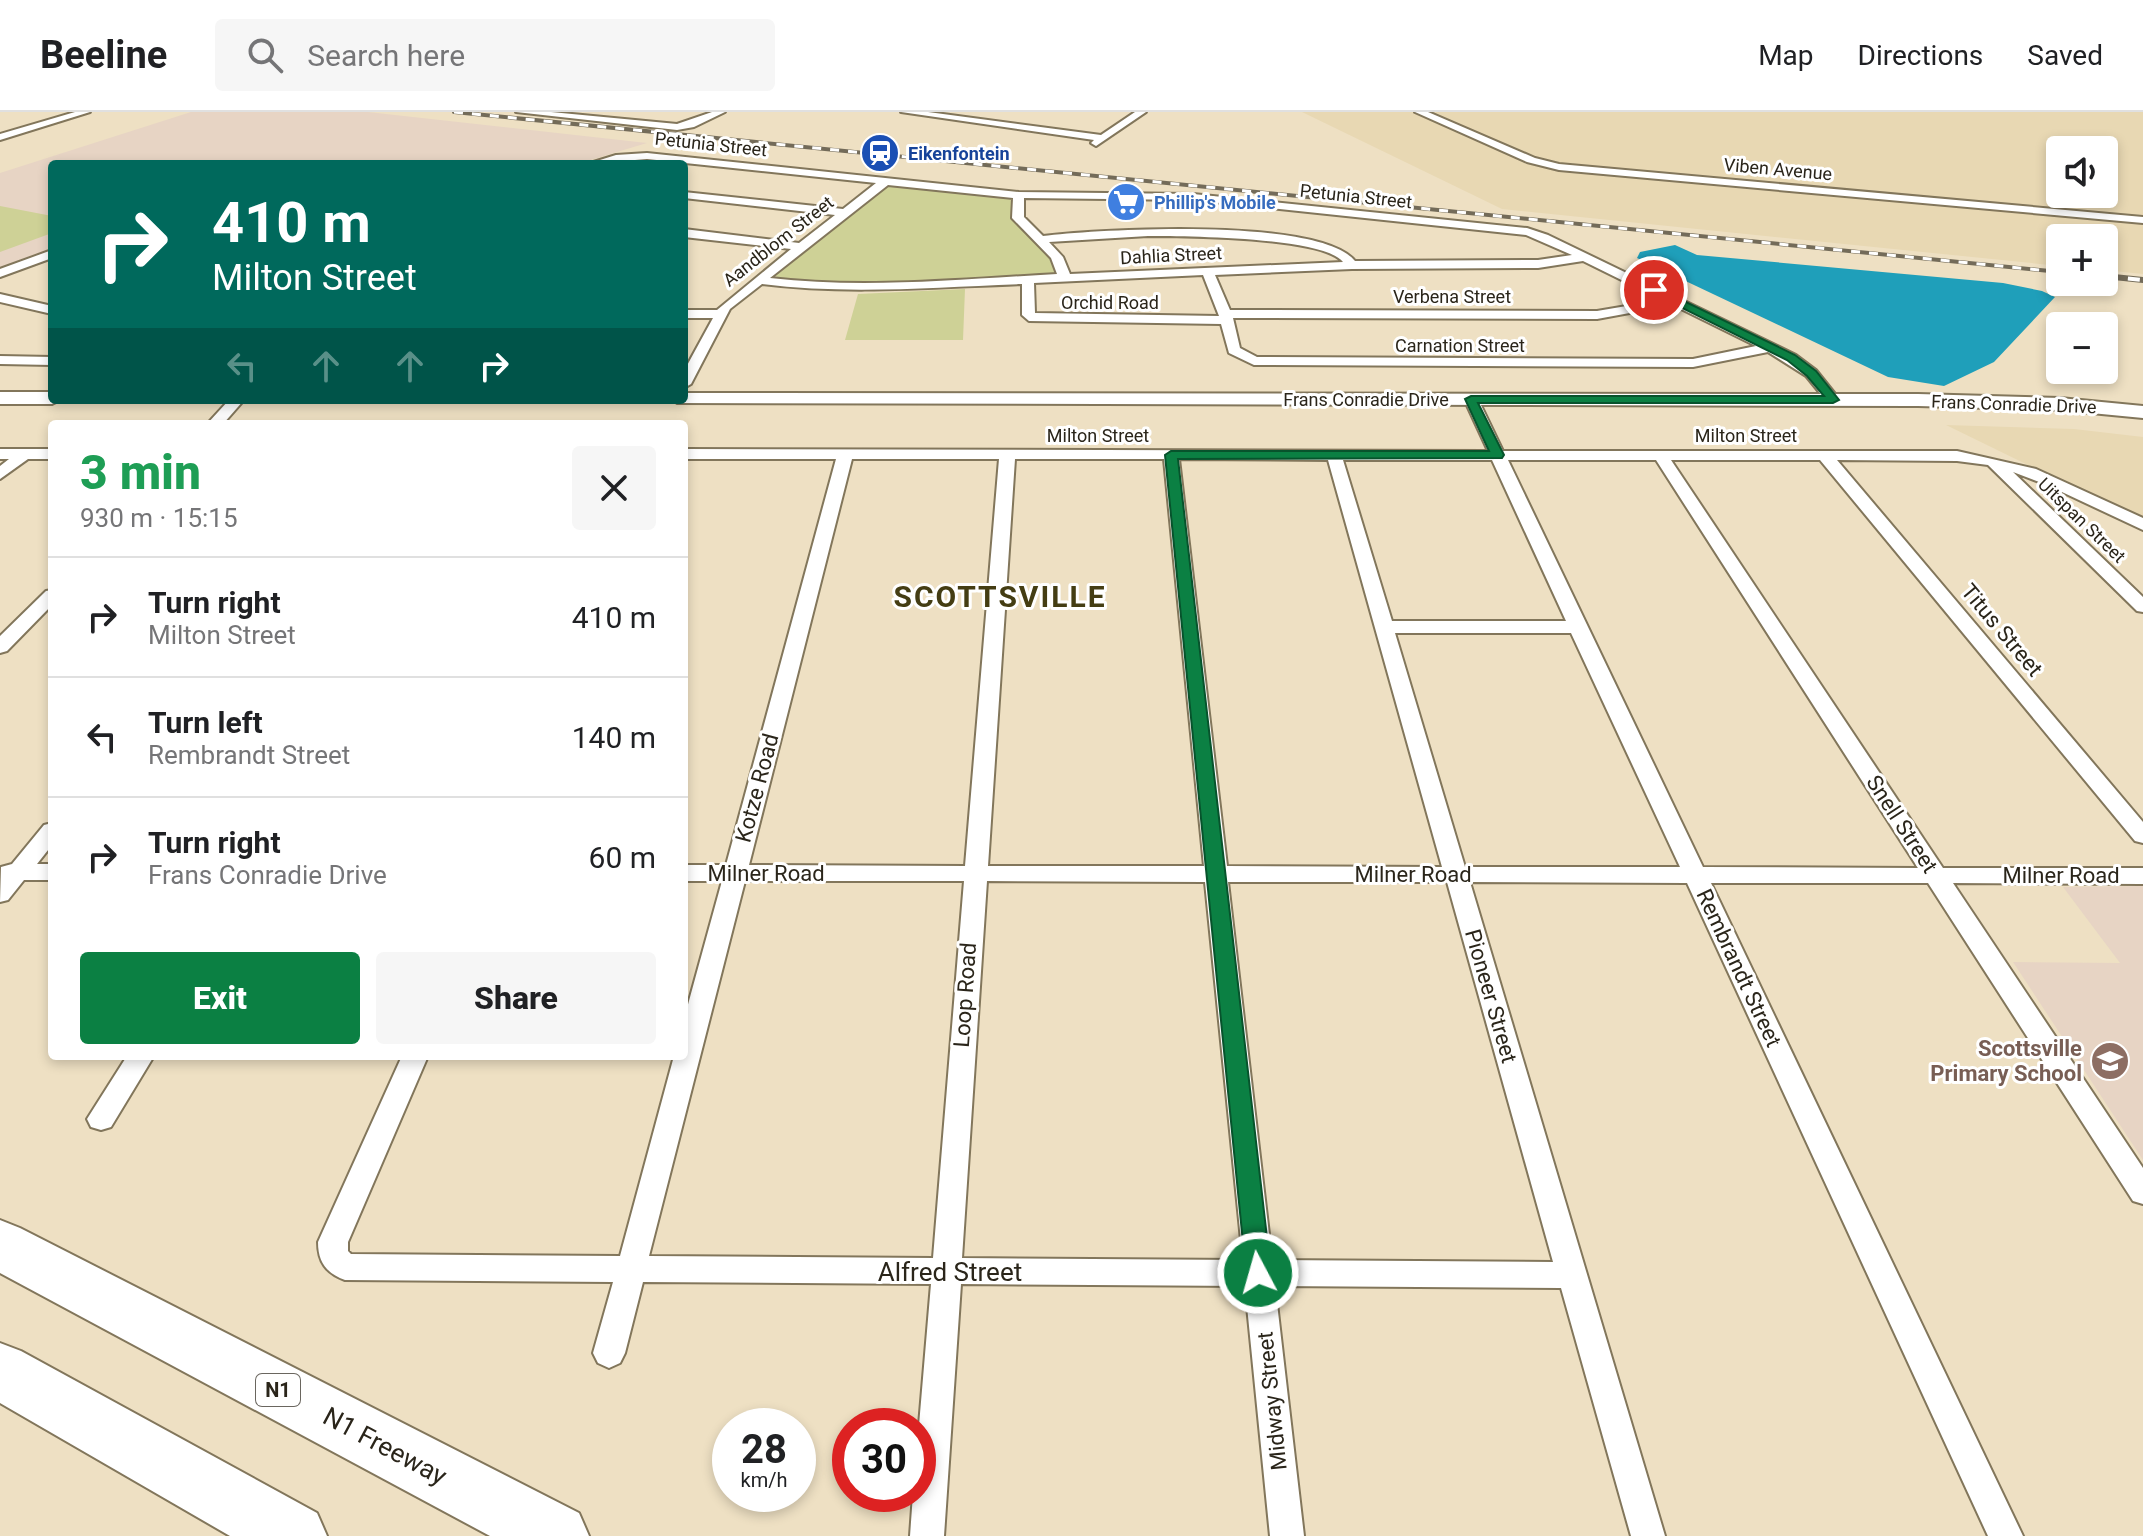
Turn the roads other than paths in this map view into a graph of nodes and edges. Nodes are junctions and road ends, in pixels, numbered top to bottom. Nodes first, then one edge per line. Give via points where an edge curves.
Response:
1 (85, 112) edge
2 (521, 112) edge
3 (720, 112) edge
4 (906, 112) edge
5 (1141, 112) edge
6 (1420, 112) edge
7 (927, 113) edge
8 (0, 129) edge
9 (17, 132) junction
10 (0, 137) edge
11 (609, 160) edge
12 (685, 160) edge
13 (688, 160) edge
14 (886, 181) junction
15 (688, 195) edge
16 (1019, 195) junction
17 (844, 213) junction
18 (2143, 220) edge
19 (688, 233) edge
20 (701, 235) junction
21 (1040, 240) junction
22 (688, 244) edge
23 (800, 247) junction
24 (48, 257) edge
25 (1586, 257) junction
26 (1352, 265) junction
27 (1208, 272) junction
28 (0, 273) edge
29 (1065, 278) junction
30 (758, 280) junction
31 (1028, 280) junction
32 (0, 298) edge
33 (1676, 301) junction
34 (48, 309) edge
35 (688, 314) edge
36 (719, 314) junction
37 (1226, 317) junction
38 (1771, 347) junction
39 (0, 360) edge
40 (48, 361) edge
41 (688, 376) edge
42 (0, 398) edge
43 (48, 398) edge
44 (688, 399) edge
45 (1471, 399) junction
46 (1833, 400) junction
47 (233, 404) edge
48 (2143, 412) edge
49 (219, 420) edge
50 (0, 454) edge
51 (24, 454) junction
52 (48, 454) edge
53 (688, 454) edge
54 (845, 455) junction
55 (1007, 455) junction
56 (1171, 455) junction
57 (1334, 455) junction
58 (1497, 455) junction
59 (1660, 455) junction
60 (1824, 455) junction
61 (1992, 461) junction
62 (0, 474) edge
63 (2143, 525) edge
64 (48, 599) edge
65 (2143, 607) edge
66 (1384, 627) junction
67 (1579, 627) junction
68 (0, 647) edge
69 (48, 834) edge
70 (2143, 836) edge
71 (9, 872) edge
72 (48, 872) edge
73 (688, 873) edge
74 (734, 873) junction
75 (975, 873) junction
76 (1216, 874) junction
77 (1456, 874) junction
78 (1695, 875) junction
79 (1935, 875) junction
80 (2143, 876) edge
81 (0, 894) edge
82 (688, 1047) edge
83 (138, 1060) edge
84 (413, 1060) edge
85 (685, 1060) edge
86 (101, 1119) dead end
87 (2143, 1192) edge
88 (0, 1245) edge
89 (629, 1270) junction
90 (945, 1272) junction
91 (1258, 1273) junction
92 (1572, 1275) junction
93 (609, 1353) dead end
94 (0, 1371) edge
95 (294, 1536) edge
96 (556, 1536) edge
97 (927, 1536) edge
98 (1287, 1536) edge
99 (1648, 1536) edge
100 (2006, 1536) edge

1 - 9 street
2 - 3 street via 672,127
4 - 7 street
5 - 7 street via 1099,141
6 - 18 street, Viben Avenue via 1531,160 1567,168
8 - 9 street
9 - 10 street
11 - 12 street, Petunia Street
13 - 14 street, Petunia Street
14 - 16 street, Petunia Street
14 - 17 street, Aandblom Street
15 - 17 street
16 - 21 street via 1018,218
16 - 25 street, Petunia Street via 1193,197 1505,229 1544,237
17 - 23 street, Aandblom Street
19 - 20 street
20 - 22 street
20 - 23 street
21 - 26 street via 1106,232 1205,233 1328,247
21 - 29 street via 1057,257
23 - 30 street, Aandblom Street
24 - 28 street
25 - 26 street, Dahlia Street via 1538,264
25 - 33 street, Petunia Street
26 - 27 street, Dahlia Street
27 - 29 street, Dahlia Street
27 - 37 street, Carnation Street
29 - 31 street, Dahlia Street
30 - 31 street, Dahlia Street via 836,288
30 - 36 street, Aandblom Street
31 - 37 street, Orchid Road via 1028,309 1034,318
32 - 34 street
33 - 37 street, Verbena Street via 1597,315
33 - 38 street, Petunia Street
35 - 36 street
36 - 41 street, Aandblom Street
37 - 38 street, Carnation Street via 1238,355 1265,363 1693,363
38 - 46 street, Petunia Street via 1800,363
39 - 40 street
42 - 43 street
44 - 45 street, Frans Conradie Drive
45 - 46 street, Frans Conradie Drive
45 - 58 street, Rembrandt Street
46 - 48 street, Frans Conradie Drive via 1989,401
47 - 49 street
50 - 51 street
51 - 52 street
51 - 62 street
53 - 54 street, Milton Street
54 - 55 street, Milton Street
54 - 74 street, Kotze Road
55 - 56 street, Milton Street
55 - 75 street, Loop Road
56 - 57 street, Milton Street
56 - 76 street, Midway Street
57 - 58 street, Milton Street
57 - 66 street, Pioneer Street
58 - 59 street, Milton Street
58 - 67 street, Rembrandt Street
59 - 60 street, Milton Street
59 - 79 street, Snell Street
60 - 61 street, Milton Street
60 - 70 street, Titus Street
61 - 63 street, Milton Street via 2038,474
61 - 65 street, Uitspan Street
64 - 68 street
66 - 67 street
66 - 77 street, Pioneer Street
67 - 78 street, Rembrandt Street
69 - 71 street
71 - 72 street
71 - 81 street
73 - 74 street, Milner Road
74 - 75 street, Milner Road
74 - 82 street, Kotze Road
75 - 76 street, Milner Road
75 - 90 street, Loop Road
76 - 77 street, Milner Road
76 - 91 street, Midway Street
77 - 78 street, Milner Road
77 - 92 street, Pioneer Street
78 - 79 street, Milner Road
78 - 100 street, Rembrandt Street
79 - 80 street, Milner Road
79 - 87 street, Snell Street
83 - 86 street
84 - 89 street, Alfred Street via 333,1242 333,1256 340,1264 351,1269
85 - 89 street, Kotze Road
88 - 96 highway, N1 Freeway / N1
89 - 90 street, Alfred Street
89 - 93 street, Kotze Road
90 - 91 street, Alfred Street
90 - 97 street, Loop Road
91 - 92 street, Alfred Street
91 - 98 street, Midway Street
92 - 99 street, Pioneer Street
94 - 95 highway

